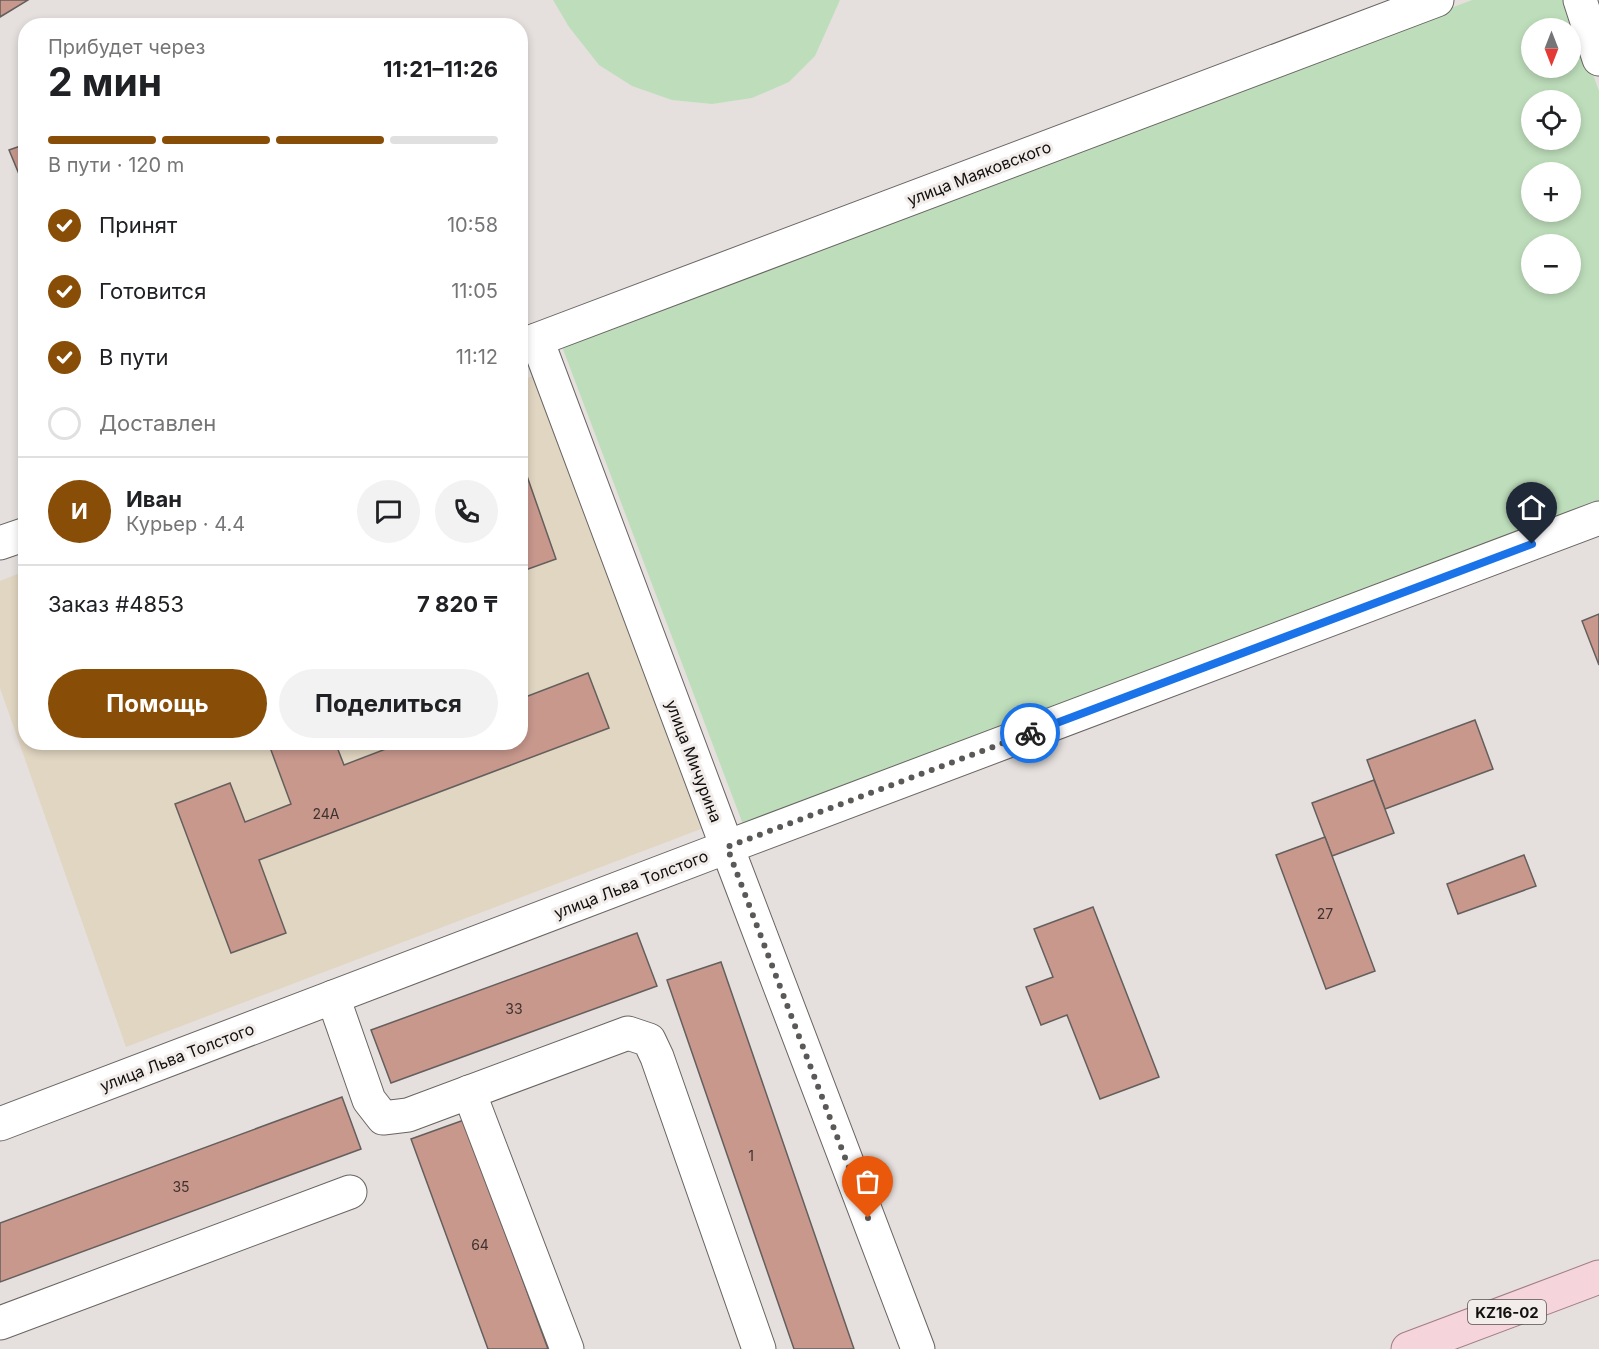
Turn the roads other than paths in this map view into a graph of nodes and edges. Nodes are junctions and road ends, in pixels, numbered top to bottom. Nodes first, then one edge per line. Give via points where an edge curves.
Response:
1 (1437, 0) edge
2 (1580, 0) edge
3 (1599, 59) edge
4 (529, 343) edge
5 (1599, 518) edge
6 (18, 537) edge
7 (0, 543) edge
8 (727, 847) junction
9 (333, 997) junction
10 (469, 1092) junction
11 (0, 1124) edge
12 (350, 1192) dead end
13 (1599, 1277) edge
14 (0, 1323) edge
15 (567, 1349) edge
16 (759, 1349) edge
17 (918, 1349) edge
18 (1408, 1349) edge

1 - 4 street, улица Маяковского
2 - 3 street
4 - 8 street, улица Мичурина
5 - 8 street, улица Льва Толстого
6 - 7 street
8 - 9 street, улица Льва Толстого
8 - 17 street, улица Мичурина
9 - 10 street via 369,1100 383,1118 408,1115
9 - 11 street, улица Льва Толстого
10 - 15 street
10 - 16 street via 628,1033 650,1040
12 - 14 street
13 - 18 main road, KZ16-02

